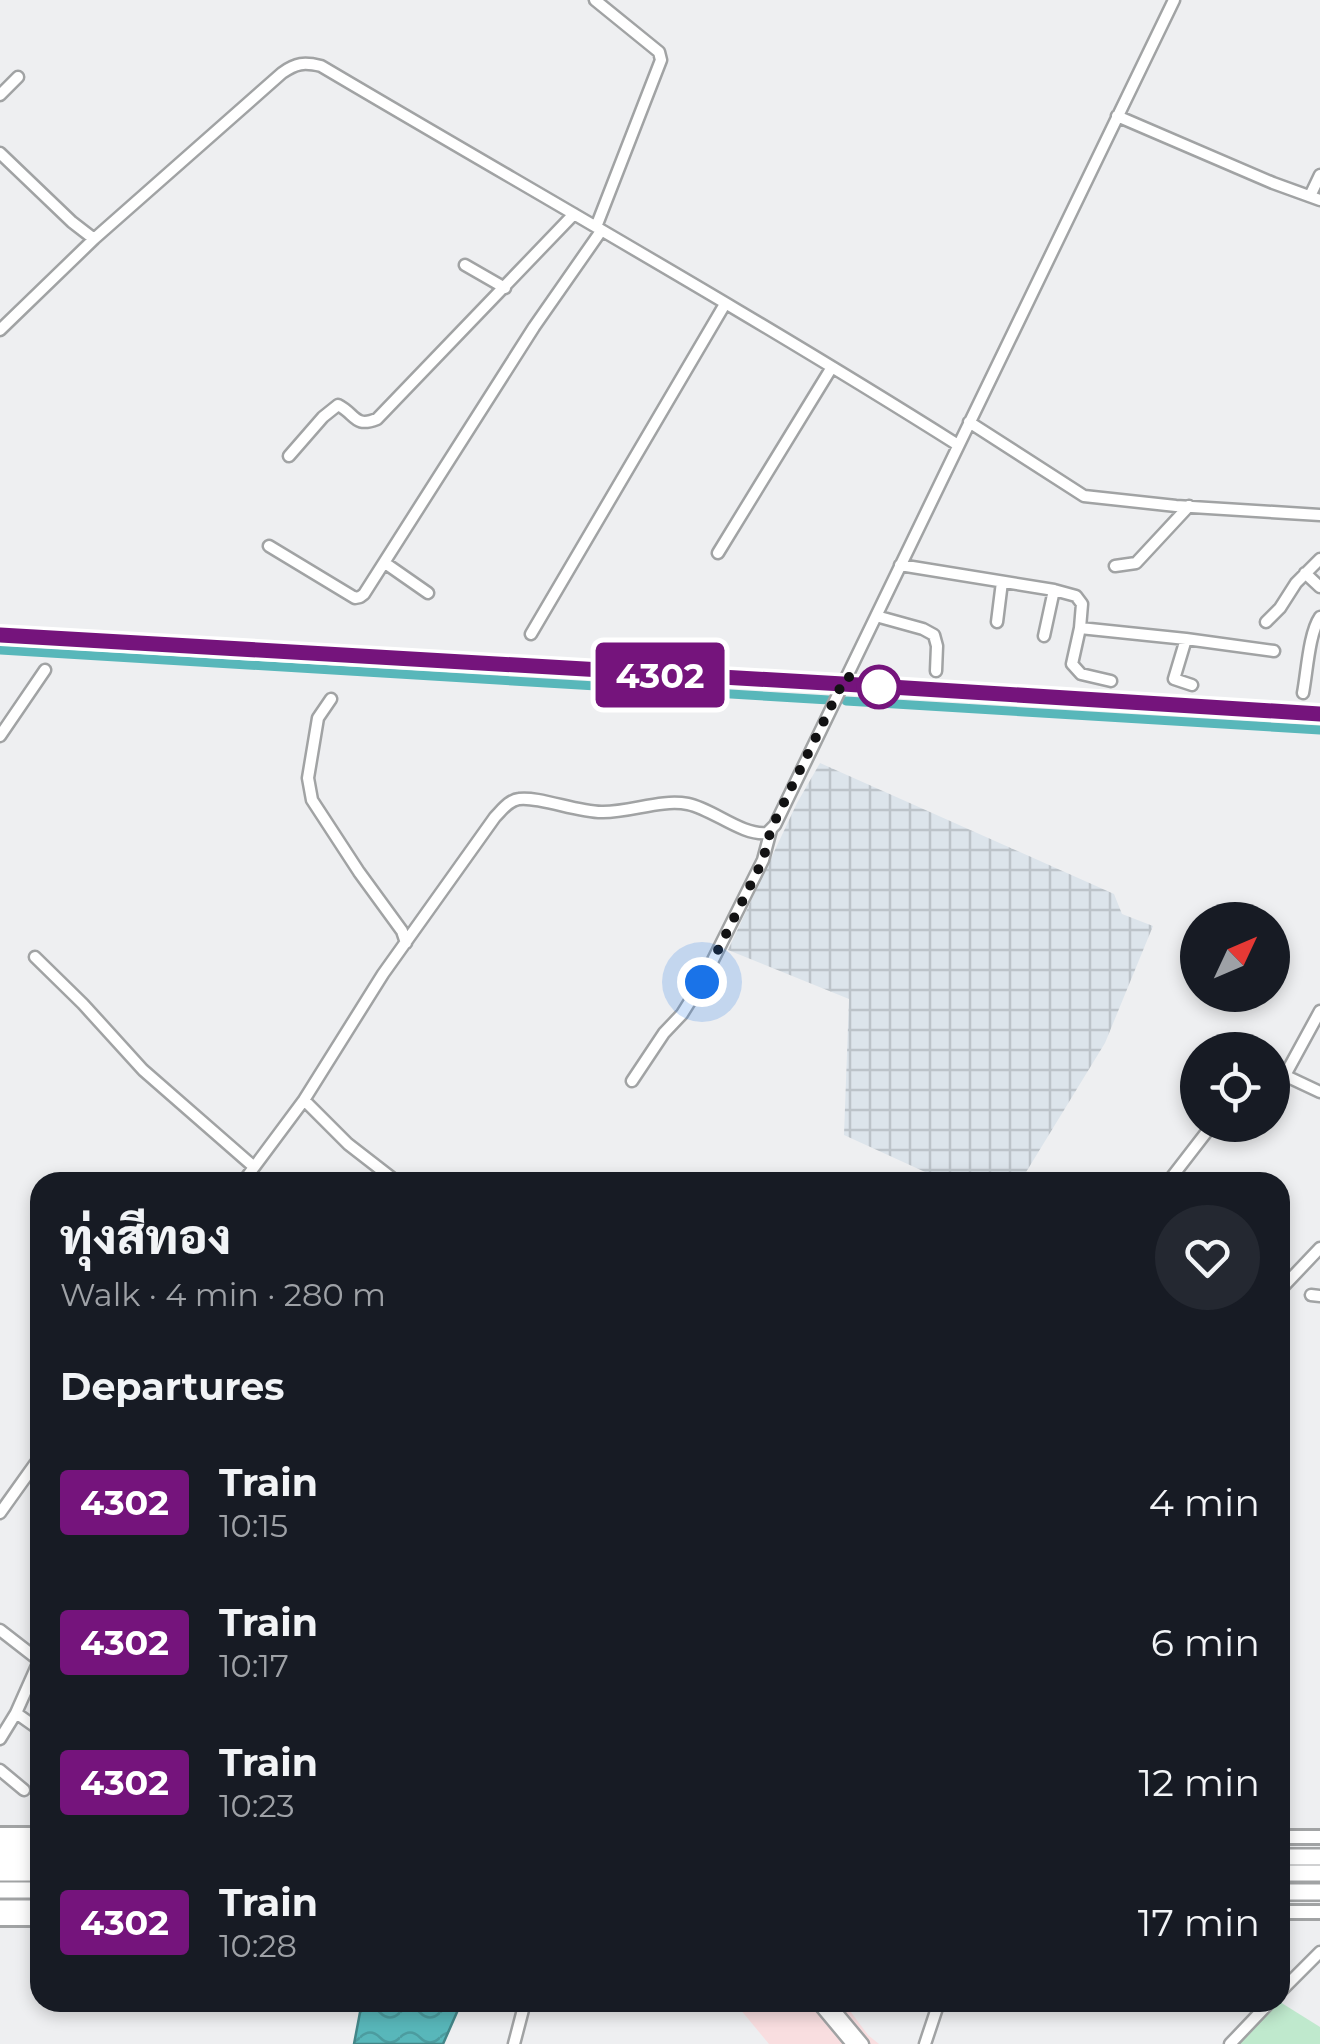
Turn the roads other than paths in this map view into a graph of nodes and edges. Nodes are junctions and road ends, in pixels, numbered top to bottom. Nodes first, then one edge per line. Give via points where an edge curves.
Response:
1 (594, 0) edge
2 (1174, 0) edge
3 (18, 77) dead end
4 (0, 94) edge
5 (1117, 116) junction
6 (0, 154) edge
7 (1320, 175) edge
8 (1315, 198) edge
9 (574, 214) junction
10 (598, 229) junction
11 (94, 239) junction
12 (465, 265) dead end
13 (505, 288) junction
14 (725, 304) junction
15 (0, 330) edge
16 (832, 366) junction
17 (969, 422) junction
18 (958, 445) junction
19 (289, 456) dead end
20 (1189, 506) junction
21 (1320, 515) edge
22 (269, 546) dead end
23 (718, 553) dead end
24 (1320, 559) edge
25 (386, 563) junction
26 (900, 566) junction
27 (1114, 566) dead end
28 (1305, 573) junction
29 (1002, 582) junction
30 (1320, 588) edge
31 (1054, 590) junction
32 (428, 593) dead end
33 (876, 616) junction
34 (1320, 617) edge
35 (997, 622) dead end
36 (1266, 622) dead end
37 (1080, 628) junction
38 (531, 634) dead end
39 (1044, 636) dead end
40 (1182, 638) junction
41 (1274, 651) dead end
42 (44, 670) dead end
43 (936, 671) dead end
44 (1111, 682) dead end
45 (1166, 685) dead end
46 (1192, 685) dead end
47 (1303, 693) dead end
48 (331, 699) dead end
49 (0, 736) edge
50 (771, 829) junction
51 (406, 943) junction
52 (35, 958) dead end
53 (1320, 1011) edge
54 (1290, 1067) edge
55 (1290, 1078) edge
56 (632, 1081) dead end
57 (1320, 1092) edge
58 (304, 1100) junction
59 (1199, 1142) edge
60 (254, 1168) junction
61 (251, 1172) edge
62 (385, 1172) edge
63 (1176, 1172) edge
64 (1320, 1248) edge
65 (1290, 1280) edge
66 (30, 1471) edge
67 (0, 1513) edge
68 (0, 1630) edge
69 (30, 1652) edge
70 (30, 1682) edge
71 (16, 1712) junction
72 (30, 1722) edge
73 (0, 1740) edge
74 (0, 1770) edge
75 (24, 1790) dead end
76 (0, 1834) edge
77 (30, 1834) edge
78 (1290, 1837) edge
79 (1320, 1838) edge
80 (0, 1847) edge
81 (30, 1847) edge
82 (1290, 1857) edge
83 (1320, 1857) edge
84 (0, 1861) edge
85 (30, 1861) edge
86 (0, 1873) edge
87 (30, 1873) edge
88 (1290, 1873) edge
89 (1320, 1873) edge
90 (0, 1891) edge
91 (30, 1891) edge
92 (1290, 1892) edge
93 (1320, 1892) edge
94 (0, 1908) edge
95 (30, 1908) edge
96 (1290, 1912) edge
97 (1320, 1912) edge
98 (0, 1919) edge
99 (30, 1919) edge
100 (1320, 1952) edge
101 (1290, 1982) edge
102 (522, 2012) edge
103 (827, 2012) edge
104 (835, 2012) edge
105 (935, 2012) edge
106 (1260, 2012) edge
107 (514, 2044) edge
108 (859, 2044) edge
109 (925, 2044) edge
110 (1230, 2044) edge

1 - 10 street via 661,60
2 - 5 street
3 - 4 street
5 - 8 street
5 - 17 street
6 - 11 street
7 - 8 street
9 - 10 street
9 - 11 street via 307,62 282,73
9 - 13 street
10 - 14 street
10 - 25 street
11 - 15 street
12 - 13 street
13 - 19 street via 377,419 358,422 338,405
14 - 16 street
14 - 38 street
16 - 18 street
16 - 23 street
17 - 18 street
17 - 20 street via 1084,496
18 - 26 street
20 - 21 street
20 - 27 street via 1136,563
22 - 25 street via 355,598
24 - 28 street
25 - 32 street
26 - 29 street
26 - 33 street
28 - 30 street
28 - 36 street
29 - 31 street
29 - 35 street
31 - 37 street via 1080,598
31 - 39 street
33 - 43 street via 934,635
33 - 50 street
34 - 47 street
37 - 40 street
37 - 44 street via 1072,664
40 - 41 street
40 - 45 street
40 - 46 street via 1174,679
42 - 49 street
48 - 51 street via 318,718 308,778 312,800
50 - 51 street via 754,833 690,804 602,812 515,800 495,817
50 - 56 street via 763,860 702,982
51 - 58 street
52 - 60 street via 143,1070
53 - 54 street
55 - 57 street
58 - 60 street
58 - 62 street
59 - 63 street
60 - 61 street
64 - 65 street
66 - 67 street
68 - 69 street
70 - 71 street
71 - 72 street
71 - 73 street
74 - 75 street
76 - 77 main road
78 - 79 main road
80 - 81 highway
82 - 83 highway
84 - 85 highway
86 - 87 highway
88 - 89 highway
90 - 91 highway
92 - 93 highway
94 - 95 highway
96 - 97 main road
98 - 99 main road
100 - 101 street
102 - 107 street
103 - 108 street
104 - 108 street
105 - 109 street
106 - 110 street

